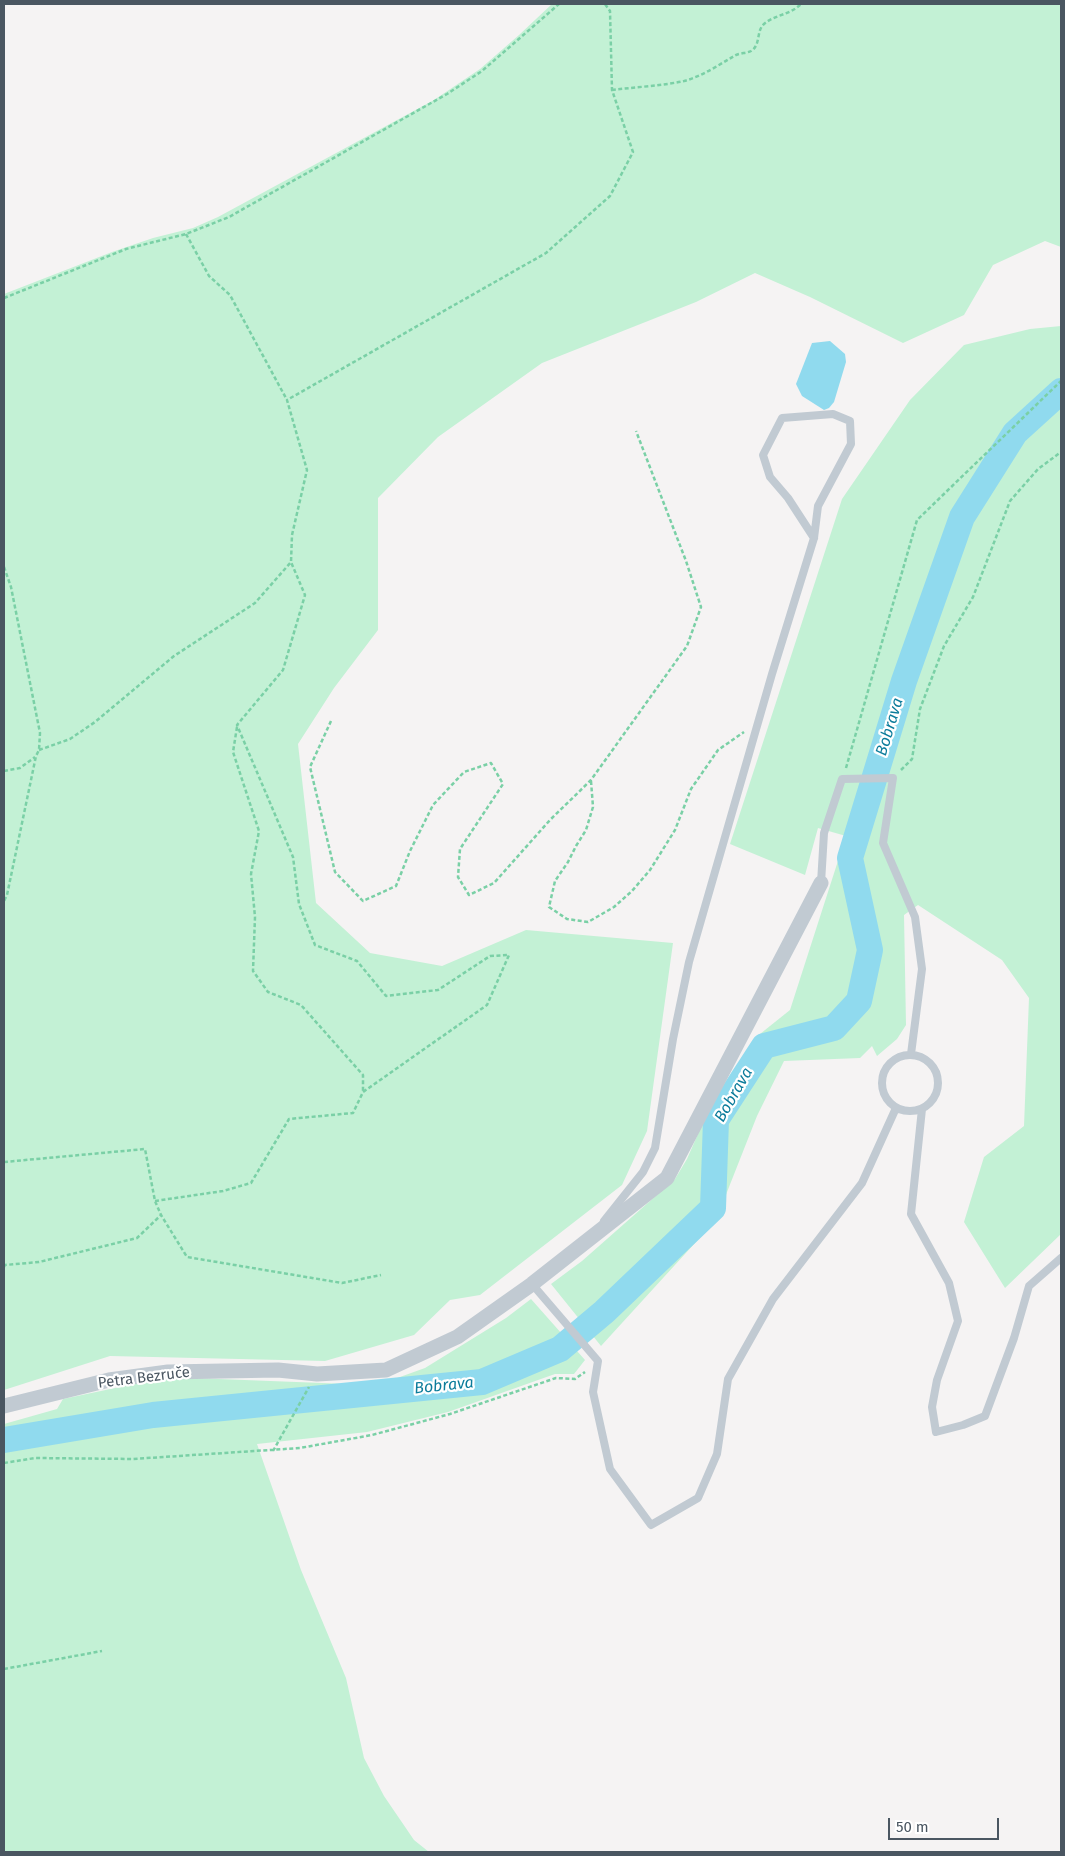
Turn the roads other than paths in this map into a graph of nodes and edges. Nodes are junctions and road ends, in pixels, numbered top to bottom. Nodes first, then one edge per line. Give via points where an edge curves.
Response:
1 (814, 538) junction
2 (821, 883) joint
3 (911, 1054) junction
4 (896, 1108) junction
5 (922, 1109) junction
6 (591, 1238) junction
7 (1061, 1258) edge
8 (532, 1284) junction
9 (4, 1406) edge

1 - 1 lane via 818,506 851,444 850,421 833,414 782,418 763,455 770,478 788,498
1 - 6 lane via 688,962 655,1148 643,1172
2 - 3 lane via 824,833 847,779 890,779 883,843 916,917 922,969
2 - 6 street, Petra Bezruče via 667,1178
3 - 4 lane via 894,1060 882,1076 883,1093
3 - 5 lane via 929,1061 938,1076 936,1095
4 - 5 lane
4 - 8 lane via 862,1183 773,1299 728,1379 717,1454 698,1498 651,1525 610,1469 593,1392 598,1361
5 - 7 lane via 911,1214 949,1283 958,1321 937,1380 932,1407 936,1432 985,1416 1029,1286
6 - 8 street, Petra Bezruče
8 - 9 street, Petra Bezruče via 457,1337 386,1370 317,1374 278,1370 168,1372 109,1380

